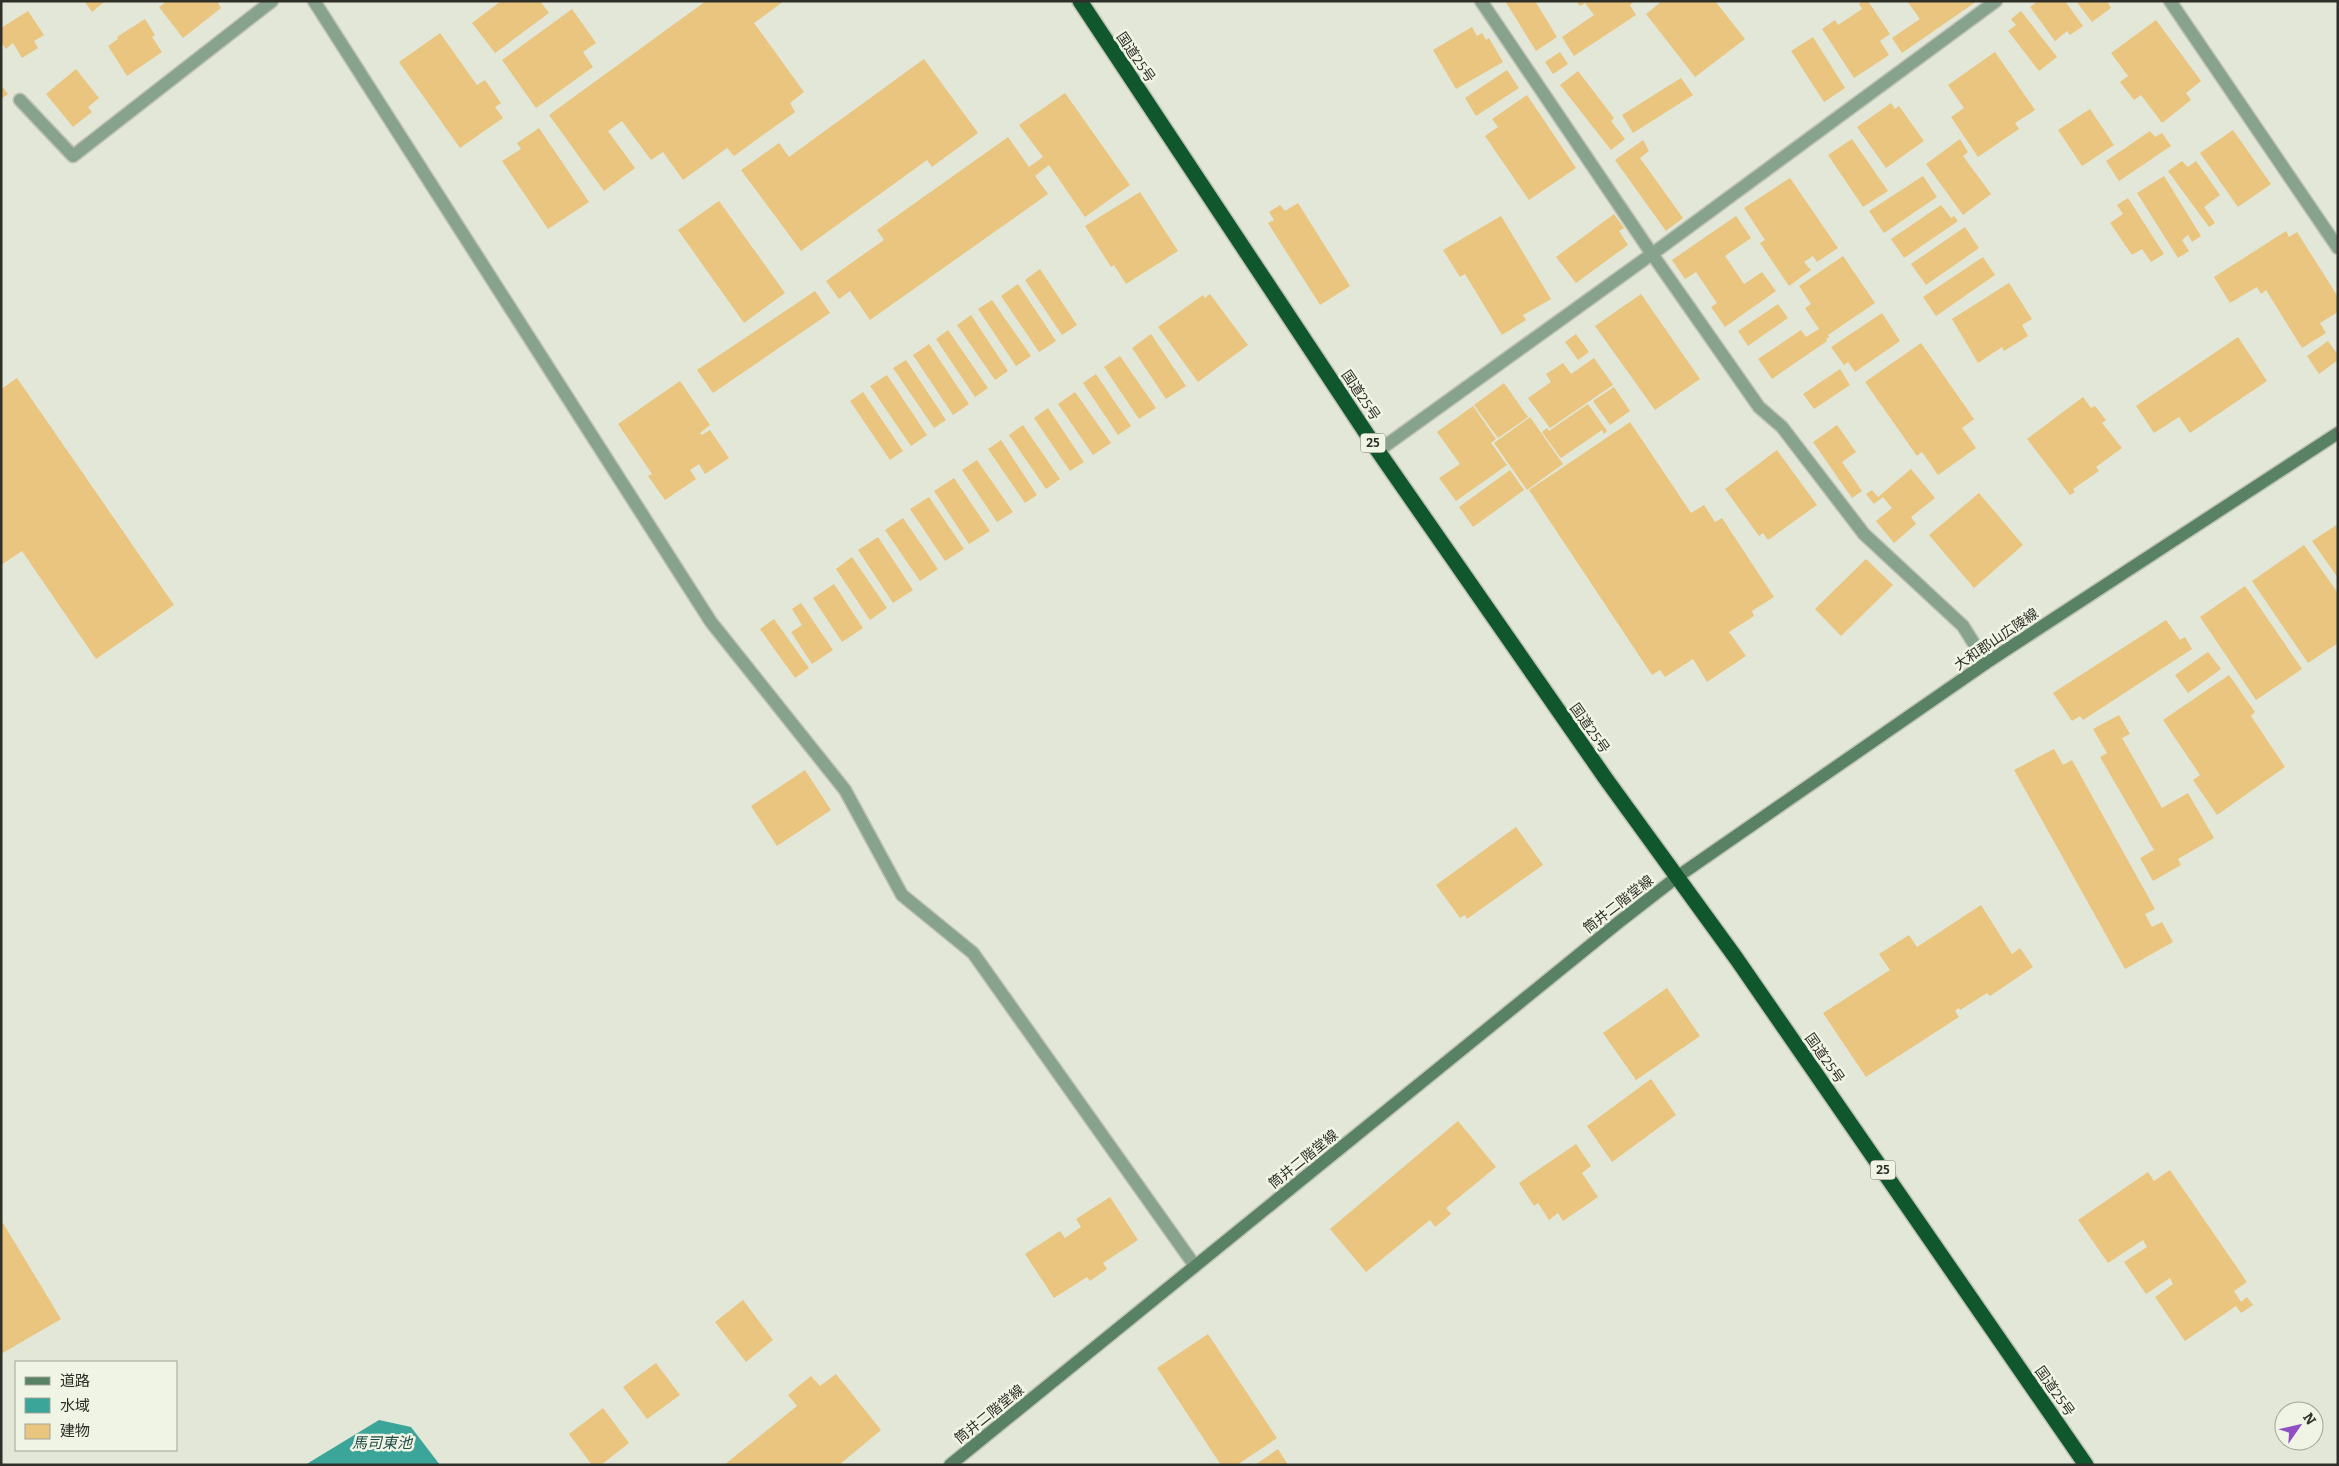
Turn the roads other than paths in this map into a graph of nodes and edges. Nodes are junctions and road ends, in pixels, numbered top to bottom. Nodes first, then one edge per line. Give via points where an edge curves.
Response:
1 (272, 1) edge
2 (314, 1) edge
3 (1080, 1) edge
4 (1481, 1) edge
5 (1996, 1) edge
6 (2170, 1) edge
7 (20, 100) dead end
8 (2338, 248) edge
9 (1652, 254) junction
10 (2338, 433) edge
11 (1378, 450) junction
12 (1986, 663) junction
13 (1677, 877) junction
14 (1195, 1266) junction
15 (954, 1463) edge
16 (2086, 1465) edge

1 - 7 street via 73,156
2 - 14 street via 711,622 844,790 902,895 973,953
3 - 11 highway, 国道25号 / 25
4 - 9 street
5 - 9 street
6 - 8 street
9 - 11 street
9 - 12 street via 1759,407 1782,427 1864,534 1963,626
10 - 12 main road, 大和郡山広陵線
11 - 13 highway, 国道25号 / 25
12 - 13 main road, 大和郡山広陵線
13 - 14 main road, 筒井二階堂線
13 - 16 highway, 国道25号 / 25
14 - 15 main road, 筒井二階堂線

